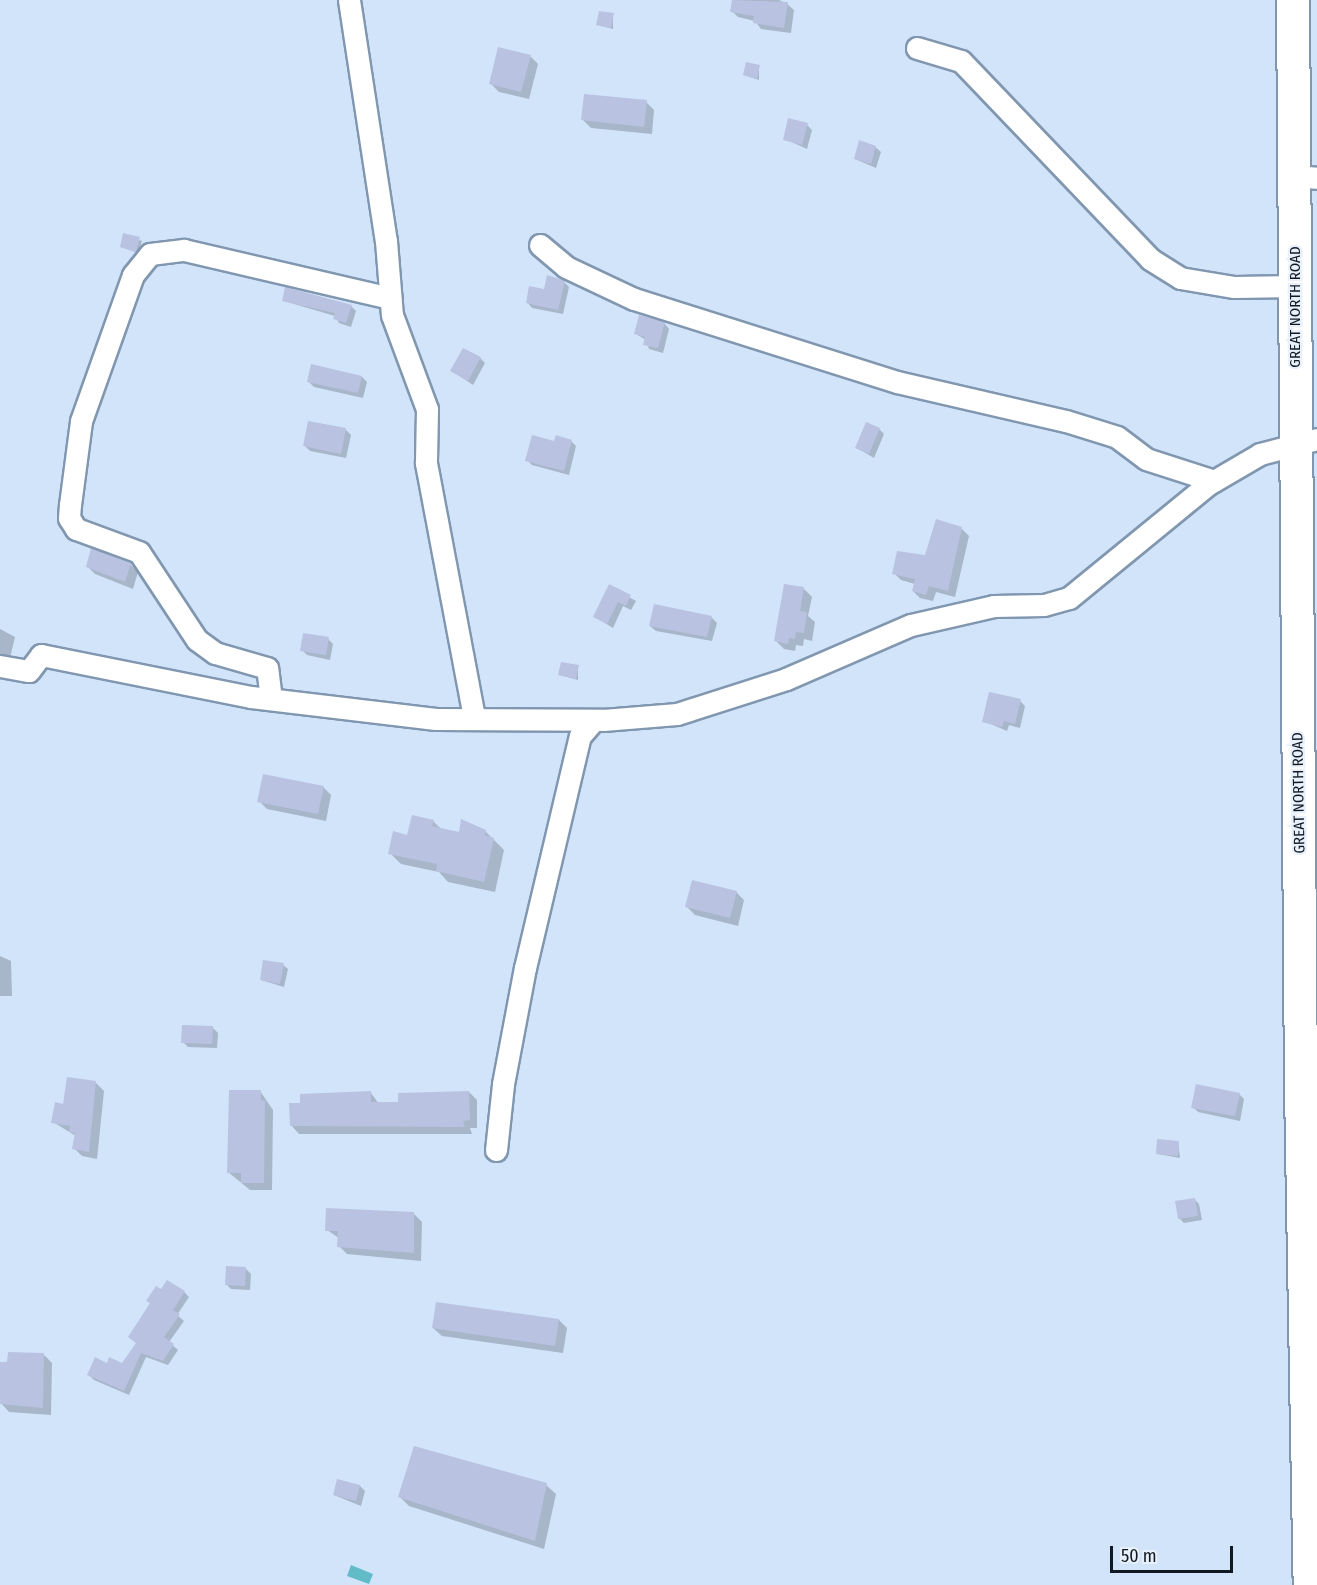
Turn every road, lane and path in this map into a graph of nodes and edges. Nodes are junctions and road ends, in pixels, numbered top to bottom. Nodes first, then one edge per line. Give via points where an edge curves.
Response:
1 (349, 0) edge
2 (1293, 0) edge
3 (1313, 0) edge
4 (917, 48) dead end
5 (1309, 177) edge
6 (540, 245) dead end
7 (1307, 277) edge
8 (390, 298) junction
9 (1306, 441) edge
10 (1214, 481) junction
11 (0, 666) edge
12 (271, 699) junction
13 (474, 717) junction
14 (594, 720) junction
15 (496, 1150) dead end
16 (1311, 1223) edge
17 (1310, 1585) edge

1 - 8 street via 386,241
2 - 5 highway, GREAT NORTH ROAD
3 - 5 highway, GREAT NORTH ROAD
4 - 7 street via 961,61 1150,260 1180,278 1234,287
5 - 7 highway, GREAT NORTH ROAD
6 - 10 street via 566,267 634,299 897,382 1066,421 1117,437 1146,459
7 - 9 highway, GREAT NORTH ROAD
8 - 12 street via 184,250 150,254 133,275 81,421 69,518 76,529 140,552 197,640 215,653 267,668
8 - 13 street via 392,315 427,409 426,463
9 - 10 street via 1260,454
9 - 16 highway, GREAT NORTH ROAD
10 - 14 street via 1081,589 1056,603 994,606 911,625 786,679 695,711
11 - 12 street via 29,671 41,655
12 - 13 street via 436,719
13 - 14 street
14 - 15 street via 580,736 525,968 503,1084
16 - 17 highway, GREAT NORTH ROAD

